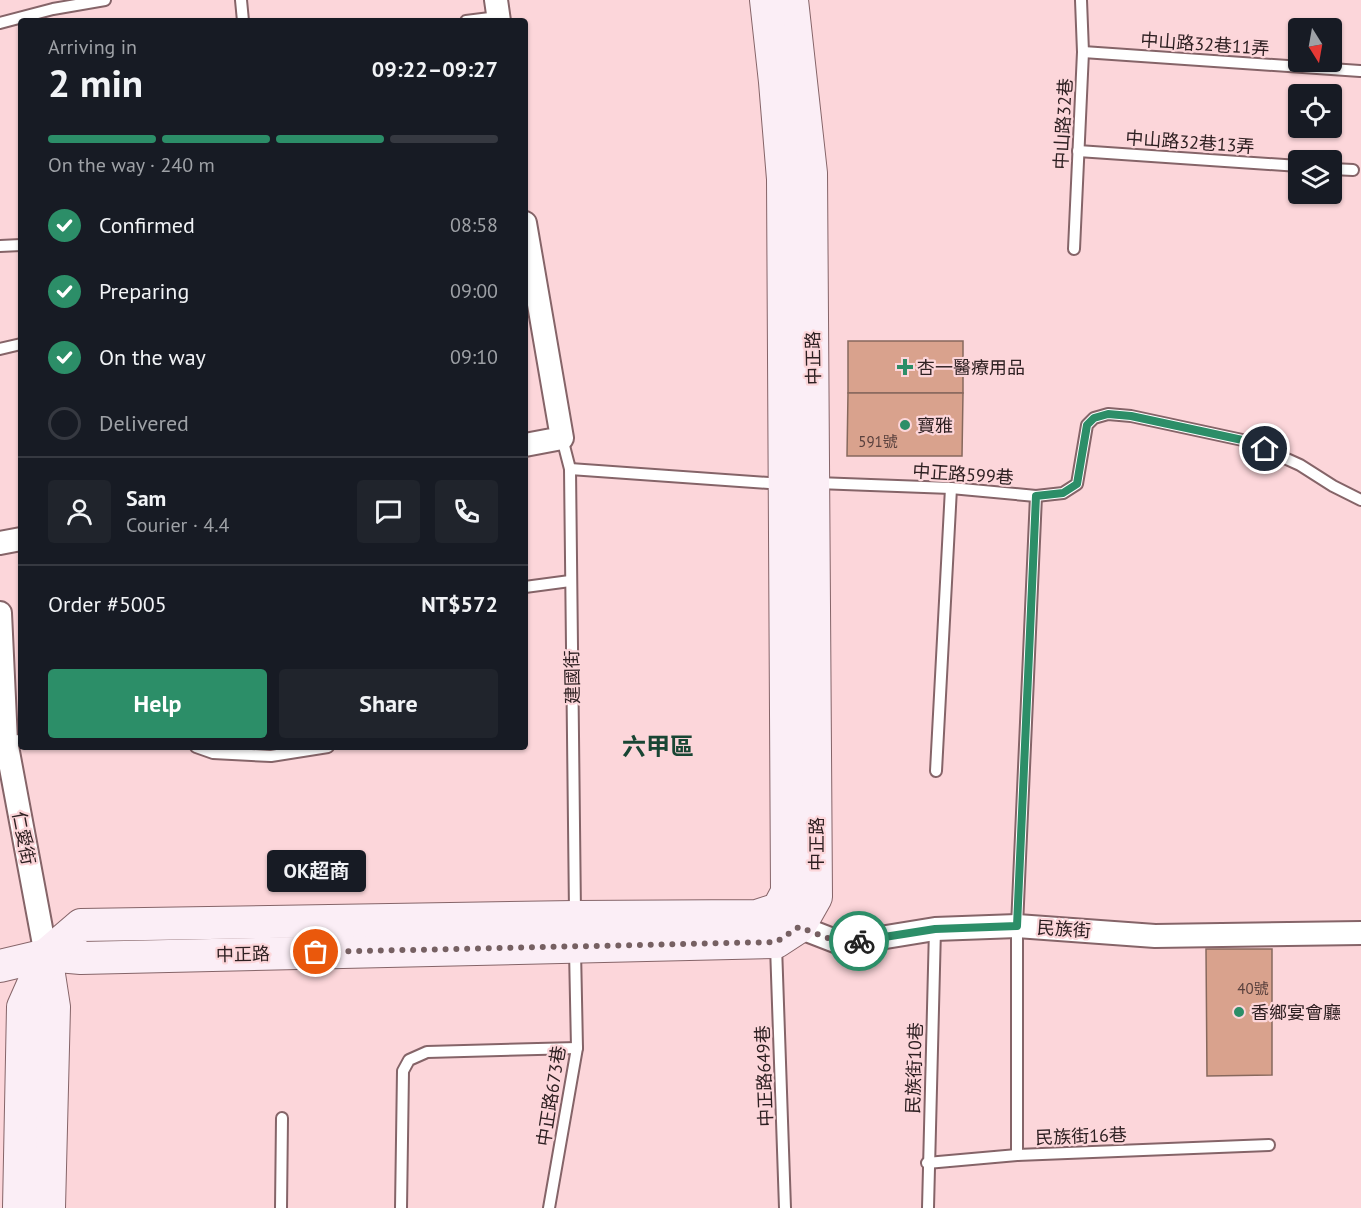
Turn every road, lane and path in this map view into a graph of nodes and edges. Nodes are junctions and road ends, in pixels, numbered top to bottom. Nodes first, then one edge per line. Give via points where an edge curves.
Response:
1 (105, 0) edge
2 (241, 0) edge
3 (766, 0) edge
4 (792, 0) edge
5 (1082, 0) edge
6 (498, 13) edge
7 (18, 18) edge
8 (19, 18) edge
9 (243, 18) edge
10 (478, 18) edge
11 (0, 23) edge
12 (1083, 52) junction
13 (1360, 71) edge
14 (1078, 151) junction
15 (1288, 165) edge
16 (1342, 169) edge
17 (1353, 170) dead end
18 (528, 240) edge
19 (18, 245) edge
20 (0, 246) edge
21 (1074, 249) dead end
22 (18, 345) edge
23 (0, 349) edge
24 (562, 438) junction
25 (528, 444) edge
26 (570, 469) junction
27 (800, 484) junction
28 (951, 488) junction
29 (1036, 496) junction
30 (1361, 500) edge
31 (18, 540) edge
32 (0, 543) edge
33 (570, 581) junction
34 (528, 587) edge
35 (0, 613) edge
36 (9, 741) edge
37 (204, 750) edge
38 (303, 750) edge
39 (936, 771) dead end
40 (784, 926) junction
41 (1017, 926) junction
42 (935, 929) junction
43 (575, 931) junction
44 (1361, 933) edge
45 (46, 955) junction
46 (0, 966) edge
47 (577, 1048) junction
48 (282, 1118) dead end
49 (1269, 1145) dead end
50 (1017, 1155) junction
51 (927, 1163) junction
52 (19, 1208) edge
53 (49, 1208) edge
54 (280, 1208) edge
55 (400, 1208) edge
56 (549, 1208) edge
57 (785, 1208) edge
58 (928, 1208) edge

1 - 8 lane
2 - 9 lane
3 - 27 main road, 中正路 via 783,179
4 - 27 main road, 中正路 via 811,173
5 - 12 lane, 中山路32巷
6 - 10 lane
7 - 11 lane
12 - 13 lane, 中山路32巷11弄
12 - 14 lane, 中山路32巷
14 - 15 lane, 中山路32巷13弄
14 - 21 lane, 中山路32巷
16 - 17 lane
18 - 24 street, 建國街
19 - 20 lane
22 - 23 lane
24 - 25 street
24 - 26 lane, 建國街
26 - 27 lane, 中正路599巷
26 - 33 lane, 建國街
27 - 28 lane, 中正路599巷
27 - 40 main road, 中正路 via 816,897
28 - 29 lane, 中正路599巷
28 - 39 lane
29 - 30 lane, 中正路599巷 via 1063,493 1077,484 1087,425 1108,414 1247,441 1300,465
29 - 41 lane, 民族街16巷
31 - 32 street
33 - 34 lane
33 - 43 lane, 建國街
35 - 36 street, 仁愛街
36 - 45 street, 仁愛街
37 - 38 lane via 270,756
40 - 42 street, 民族街 via 843,944
40 - 43 main road, 中正路 via 757,916
40 - 57 lane, 中正路649巷
41 - 42 street, 民族街
41 - 44 street, 民族街 via 1155,936
41 - 50 lane, 民族街16巷
42 - 51 lane, 民族街10巷
43 - 45 main road, 中正路 via 81,925
43 - 47 lane, 中正路673巷
45 - 46 main road
45 - 52 main road, 中正路 via 23,1007
45 - 53 main road via 54,1007
47 - 55 lane via 427,1052 409,1060 403,1071
47 - 56 lane, 中正路673巷
48 - 54 lane
49 - 50 lane, 民族街16巷
50 - 51 lane
51 - 58 lane, 民族街10巷

